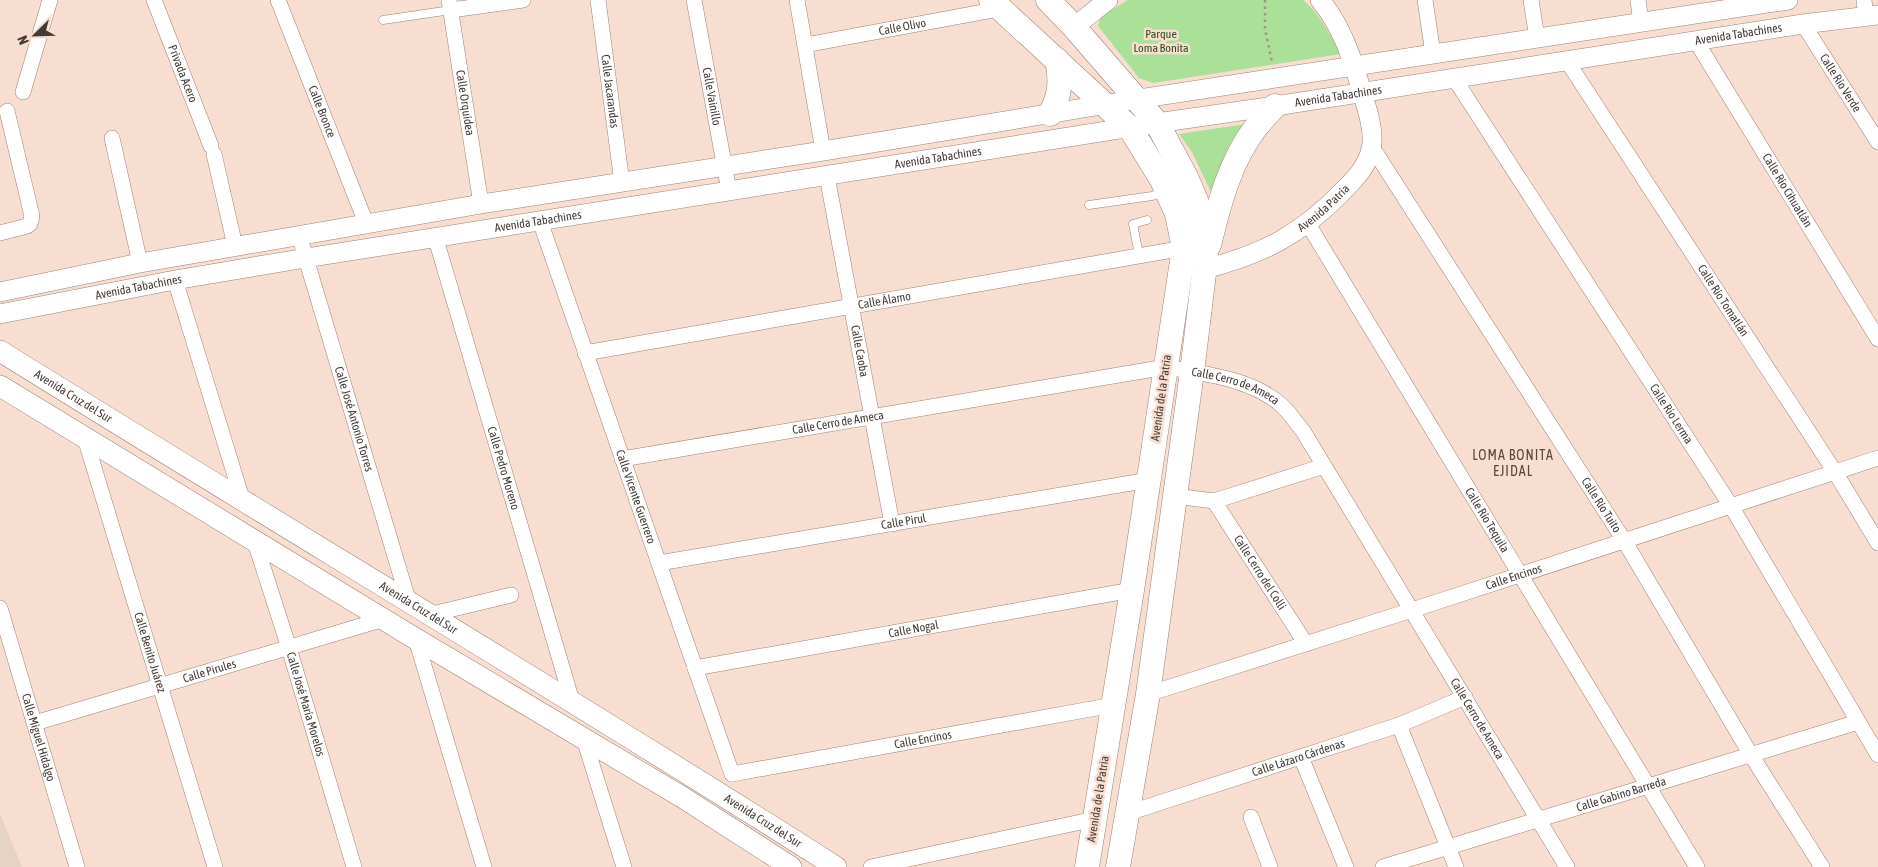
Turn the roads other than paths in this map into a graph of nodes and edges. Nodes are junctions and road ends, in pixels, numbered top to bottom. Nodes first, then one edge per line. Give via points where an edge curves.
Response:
1 (50, 0) edge
2 (154, 0) edge
3 (278, 0) edge
4 (523, 0) edge
5 (598, 0) edge
6 (694, 0) edge
7 (798, 0) edge
8 (1048, 0) edge
9 (1108, 0) edge
10 (1320, 0) edge
11 (1425, 0) edge
12 (1531, 0) edge
13 (1638, 0) edge
14 (1788, 0) edge
15 (1750, 3) edge
16 (995, 4) edge
17 (450, 5) edge
18 (1869, 10) edge
19 (383, 20) dead end
20 (1641, 22) junction
21 (1803, 24) junction
22 (1074, 27) junction
23 (1537, 38) junction
24 (1696, 41) junction
25 (805, 46) junction
26 (1433, 54) junction
27 (1057, 60) junction
28 (1567, 61) junction
29 (1354, 67) junction
30 (1454, 78) junction
31 (23, 92) dead end
32 (1362, 93) junction
33 (1138, 99) junction
34 (1106, 105) junction
35 (1274, 106) junction
36 (7, 111) dead end
37 (1050, 114) junction
38 (1158, 123) junction
39 (1130, 128) junction
40 (112, 138) dead end
41 (1878, 142) edge
42 (1372, 147) junction
43 (823, 151) junction
44 (725, 167) junction
45 (827, 176) junction
46 (622, 182) junction
47 (1166, 190) junction
48 (729, 192) junction
49 (481, 204) junction
50 (1089, 205) dead end
51 (1147, 220) dead end
52 (540, 221) junction
53 (366, 223) junction
54 (1308, 224) junction
55 (0, 232) edge
56 (299, 235) junction
57 (435, 236) junction
58 (235, 246) junction
59 (1184, 248) junction
60 (1139, 256) junction
61 (306, 258) junction
62 (140, 263) junction
63 (1205, 263) junction
64 (175, 280) junction
65 (0, 292) edge
66 (852, 306) junction
67 (0, 314) edge
68 (1878, 339) edge
69 (0, 351) edge
70 (585, 353) junction
71 (1166, 367) junction
72 (1192, 372) junction
73 (0, 386) edge
74 (872, 416) junction
75 (85, 438) junction
76 (1878, 458) edge
77 (622, 459) junction
78 (1324, 466) junction
79 (1835, 472) junction
80 (1149, 480) junction
81 (1175, 496) junction
82 (1214, 501) junction
83 (243, 502) junction
84 (1731, 506) junction
85 (892, 524) junction
86 (255, 542) junction
87 (1625, 542) junction
88 (1878, 543) edge
89 (659, 564) junction
90 (1520, 575) junction
91 (1132, 590) junction
92 (511, 595) dead end
93 (409, 604) junction
94 (0, 608) edge
95 (1412, 610) junction
96 (428, 615) junction
97 (384, 619) junction
98 (416, 639) junction
99 (1306, 644) junction
100 (289, 648) junction
101 (695, 668) junction
102 (160, 686) junction
103 (1148, 694) junction
104 (1465, 697) junction
105 (572, 702) junction
106 (1113, 705) junction
107 (1858, 722) junction
108 (35, 723) junction
109 (1399, 725) junction
110 (584, 739) junction
111 (1751, 755) junction
112 (1878, 755) edge
113 (1301, 757) junction
114 (732, 774) junction
115 (1648, 786) junction
116 (726, 797) junction
117 (1128, 813) junction
118 (1251, 817) dead end
119 (1095, 819) junction
120 (1538, 820) junction
121 (1447, 848) junction
122 (784, 865) edge
123 (77, 867) edge
124 (215, 867) edge
125 (354, 867) edge
126 (484, 867) edge
127 (624, 867) edge
128 (836, 867) edge
129 (872, 867) edge
130 (1088, 867) edge
131 (1118, 867) edge
132 (1270, 867) edge
133 (1346, 867) edge
134 (1382, 867) edge
135 (1456, 867) edge
136 (1567, 867) edge
137 (1697, 867) edge
138 (1822, 867) edge

1 - 31 street
2 - 58 street, Privada Acero via 212,150
3 - 53 street, Calle Bronce
4 - 17 street
5 - 46 street, Calle Jacarandas
6 - 44 street, Calle Vainillo
7 - 25 street
8 - 22 main road
9 - 22 street
10 - 29 street, Avenida Patria via 1345,39
11 - 26 street
12 - 23 street
13 - 20 street
14 - 15 street, Avenida Tabachines
15 - 20 street, Avenida Tabachines
16 - 25 street, Calle Olivo
16 - 27 main road, Avenida de la Patria
17 - 19 lane
17 - 49 street, Calle Orquídea
18 - 21 street, Avenida Tabachines
20 - 23 street, Avenida Tabachines
21 - 24 street, Avenida Tabachines
21 - 41 street, Calle Río Verde
22 - 33 main road
23 - 26 street, Avenida Tabachines
24 - 28 street, Avenida Tabachines
24 - 68 street, Calle Río Cihuatlán
25 - 43 street
26 - 29 street, Avenida Tabachines
27 - 34 main road, Avenida de la Patria
27 - 37 main road via 1060,90
28 - 30 street, Avenida Tabachines
28 - 79 street, Calle Río Tomatlán
29 - 32 street, Avenida Patria
29 - 33 street, Avenida Tabachines
30 - 32 street, Avenida Tabachines
30 - 84 street, Calle Río Lerma
32 - 35 street, Avenida Tabachines
32 - 42 street, Avenida Patria
33 - 34 street, Avenida Tabachines
33 - 38 main road
34 - 37 street, Avenida Tabachines
34 - 39 main road, Avenida de la Patria
35 - 38 street, Avenida Tabachines
35 - 63 main road via 1256,127 1229,176
36 - 55 street via 32,216 26,226
37 - 43 street, Avenida Tabachines
38 - 39 street, Avenida Tabachines
38 - 63 main road via 1196,200
39 - 45 street, Avenida Tabachines
39 - 47 main road, Avenida de la Patria
40 - 62 street
42 - 54 street, Avenida Patria via 1365,167 1353,182
42 - 87 street, Calle Río Tuito
43 - 44 street, Avenida Tabachines
44 - 46 street, Avenida Tabachines
44 - 48 street, Calle Vainillo
45 - 48 street, Avenida Tabachines
45 - 66 street, Calle Caoba
46 - 49 street, Avenida Tabachines
47 - 50 lane via 1152,196
47 - 59 main road, Avenida de la Patria via 1177,214
48 - 52 street, Avenida Tabachines
49 - 53 street, Avenida Tabachines
51 - 60 lane via 1133,224
52 - 57 street, Avenida Tabachines
52 - 70 street, Calle Vicente Guerrero
53 - 56 street, Avenida Tabachines
54 - 63 street, Avenida Patria via 1282,241 1233,262
54 - 90 street, Calle Río Tequila
56 - 58 street, Avenida Tabachines
56 - 61 street, Calle José Antonio Torres
57 - 61 street, Avenida Tabachines
57 - 105 street, Calle Pedro Moreno
58 - 62 street, Avenida Tabachines
59 - 60 street, Calle Álamo
59 - 71 main road, Avenida de la Patria
60 - 66 street, Calle Álamo
61 - 64 street, Avenida Tabachines
61 - 93 street, Calle José Antonio Torres
62 - 65 street, Avenida Tabachines
63 - 72 main road
64 - 67 street, Avenida Tabachines
64 - 83 street
66 - 70 street, Calle Álamo
66 - 74 street, Calle Caoba
69 - 83 main road, Avenida Cruz del Sur
70 - 77 street, Calle Vicente Guerrero
71 - 72 street, Calle Cerro de Ameca
71 - 74 street, Calle Cerro de Ameca
71 - 80 main road, Avenida de la Patria
72 - 78 street, Calle Cerro de Ameca via 1235,381 1259,390 1280,404 1303,431
72 - 81 main road
73 - 75 main road, Avenida Cruz del Sur
74 - 77 street, Calle Cerro de Ameca
74 - 85 street, Calle Caoba
75 - 86 main road, Avenida Cruz del Sur
75 - 102 street, Calle Benito Juárez
76 - 79 street, Calle Encinos
77 - 89 street, Calle Vicente Guerrero
78 - 82 street
78 - 95 street, Calle Cerro de Ameca
79 - 84 street, Calle Encinos
79 - 88 street, Calle Río Tomatlán
80 - 85 street, Calle Pirul
80 - 91 main road, Avenida de la Patria
81 - 82 street
81 - 103 main road
82 - 99 street, Calle Cerro del Colli
83 - 93 main road, Avenida Cruz del Sur
84 - 87 street, Calle Encinos
84 - 107 street, Calle Río Lerma
85 - 89 street, Calle Pirul
86 - 97 main road, Avenida Cruz del Sur
86 - 100 street, Calle José María Morelos
87 - 90 street, Calle Encinos
87 - 111 street, Calle Río Tuito
89 - 101 street, Calle Vicente Guerrero
90 - 95 street, Calle Encinos
90 - 115 street, Calle Río Tequila
91 - 101 street, Calle Nogal
91 - 106 main road, Avenida de la Patria
92 - 96 street
93 - 96 main road, Avenida Cruz del Sur
94 - 108 street, Calle Miguel Hidalgo
95 - 99 street, Calle Encinos
95 - 104 street, Calle Cerro de Ameca
96 - 105 main road, Avenida Cruz del Sur
97 - 98 main road, Avenida Cruz del Sur
97 - 100 street, Calle Pirules
98 - 110 main road, Avenida Cruz del Sur
98 - 126 street
99 - 103 street, Calle Encinos
100 - 102 street, Calle Pirules
100 - 125 street, Calle José María Morelos
101 - 114 street, Calle Vicente Guerrero
102 - 108 street, Calle Pirules
102 - 124 street, Calle Benito Juárez
103 - 117 main road
104 - 109 street, Calle Lázaro Cárdenas
104 - 120 street, Calle Cerro de Ameca
105 - 116 main road, Avenida Cruz del Sur
106 - 114 street, Calle Encinos
106 - 119 main road, Avenida de la Patria
107 - 111 street, Calle Gabino Barreda
107 - 112 street, Calle Río Lerma
108 - 123 street, Calle Miguel Hidalgo
109 - 113 street, Calle Lázaro Cárdenas
109 - 121 street
110 - 122 main road, Avenida Cruz del Sur via 682,797
110 - 127 street
111 - 115 street, Calle Gabino Barreda
111 - 138 street, Calle Río Tuito
113 - 117 street, Calle Lázaro Cárdenas
113 - 133 street
114 - 116 street
115 - 120 street, Calle Gabino Barreda
115 - 137 street, Calle Río Tequila
116 - 128 main road, Avenida Cruz del Sur
117 - 131 main road
118 - 132 street
119 - 129 street
119 - 130 main road, Avenida de la Patria
120 - 121 street, Calle Gabino Barreda
120 - 136 street, Calle Cerro de Ameca
121 - 134 street, Calle Gabino Barreda
121 - 135 street

